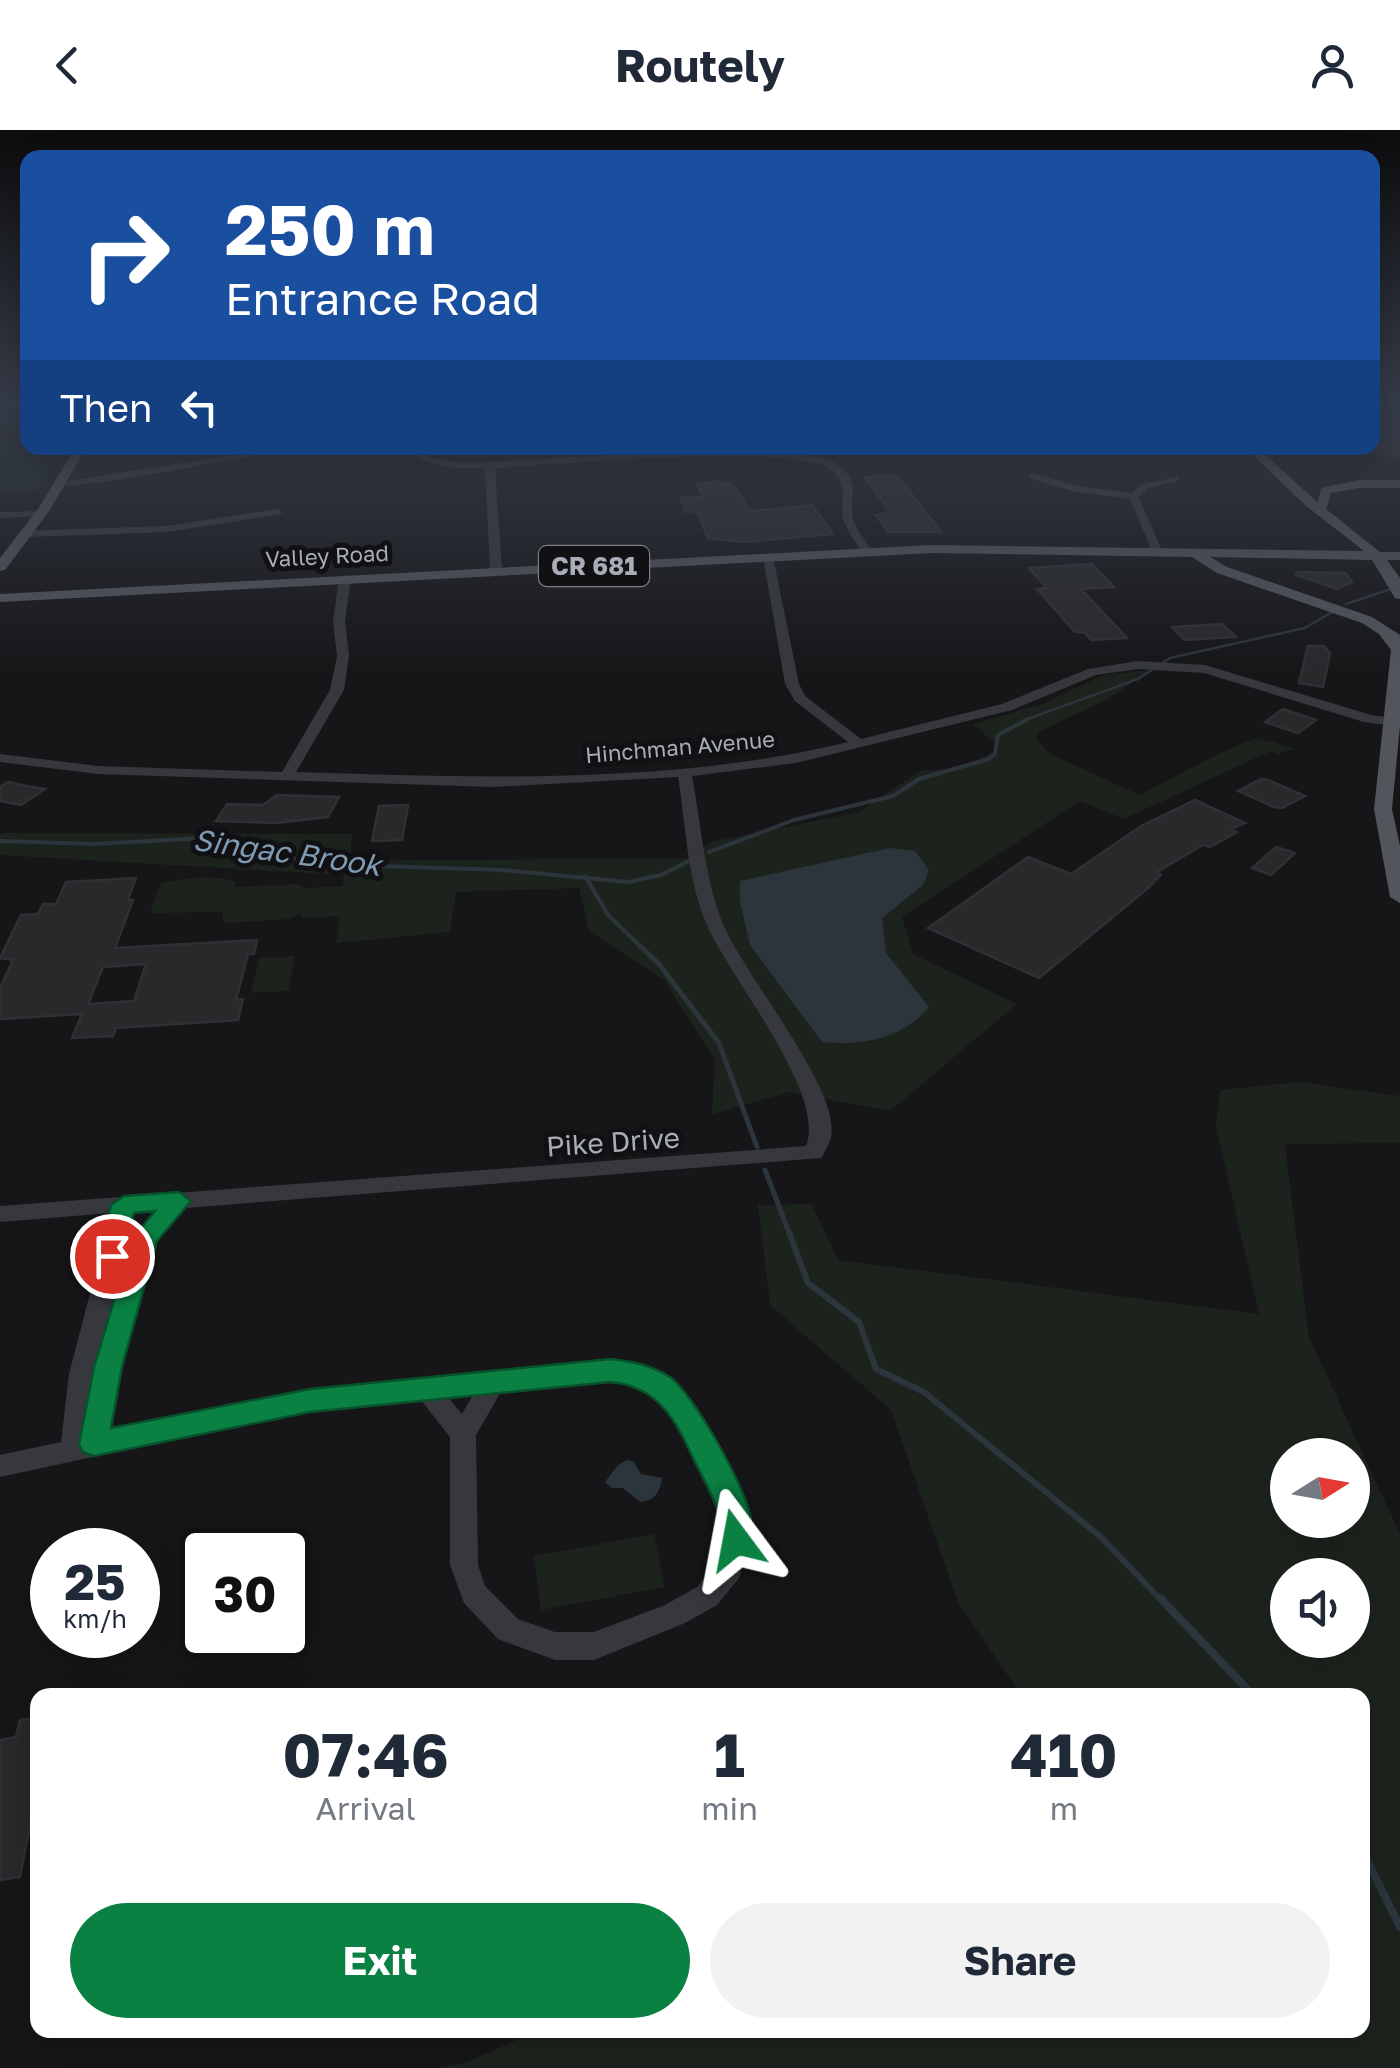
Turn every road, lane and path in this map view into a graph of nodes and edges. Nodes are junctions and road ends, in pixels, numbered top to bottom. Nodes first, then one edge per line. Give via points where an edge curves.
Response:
1 (54, 493) edge
2 (492, 493) edge
3 (851, 493) edge
4 (1113, 493) edge
5 (1137, 493) edge
6 (1299, 493) edge
7 (1311, 493) edge
8 (1325, 493) edge
9 (1134, 496) junction
10 (1324, 506) junction
11 (278, 512) dead end
12 (42, 513) junction
13 (0, 515) edge
14 (25, 534) junction
15 (867, 552) junction
16 (1158, 553) junction
17 (1189, 553) junction
18 (5, 554) edge
19 (1210, 554) junction
20 (1389, 554) edge
21 (768, 557) junction
22 (0, 567) edge
23 (496, 570) junction
24 (1237, 574) junction
25 (345, 578) junction
26 (1399, 587) edge
27 (0, 598) edge
28 (1327, 604) junction
29 (1400, 640) edge
30 (1399, 650) edge
31 (1395, 717) edge
32 (858, 743) junction
33 (0, 758) edge
34 (684, 772) junction
35 (286, 776) junction
36 (1400, 810) edge
37 (1390, 834) junction
38 (1400, 897) edge
39 (179, 1201) junction
40 (124, 1205) junction
41 (0, 1214) edge
42 (132, 1290) junction
43 (102, 1294) junction
44 (496, 1381) junction
45 (426, 1388) junction
46 (463, 1434) junction
47 (83, 1446) junction
48 (0, 1466) edge

1 - 12 main road
2 - 23 street
3 - 15 street via 847,517
4 - 9 street
5 - 9 street
6 - 20 main road
7 - 10 main road
8 - 10 main road
9 - 16 street
10 - 20 main road
11 - 14 street via 168,530
12 - 13 street
12 - 14 main road
14 - 18 main road
15 - 16 main road, Valley Road / CR 681
15 - 21 main road, Valley Road / CR 681
16 - 17 main road, Valley Road / CR 681
17 - 19 main road, Valley Road / CR 681
17 - 24 main road
18 - 22 main road
19 - 20 main road, Valley Road / CR 681
19 - 24 main road
20 - 26 main road
21 - 23 main road, Valley Road / CR 681
21 - 32 street via 792,684 800,698
23 - 25 main road, Valley Road / CR 681
24 - 28 main road
25 - 27 main road, Valley Road / CR 681
25 - 35 street via 337,690
26 - 28 main road via 1381,606
28 - 30 main road via 1375,624
29 - 30 main road
30 - 31 main road
31 - 32 street, Hinchman Avenue via 1345,711 1220,672 1161,665 1093,672 1022,703
31 - 37 main road via 1383,805
32 - 34 street, Hinchman Avenue via 776,763
33 - 35 street, Hinchman Avenue via 98,770
34 - 35 street, Hinchman Avenue via 502,783
34 - 39 street, Pike Drive via 714,924 812,1088 823,1135 818,1150 805,1157
36 - 37 main road via 1400,827
37 - 38 main road
39 - 40 street, Pike Drive
39 - 42 street via 146,1238
40 - 41 street, Pike Drive
40 - 43 street
42 - 43 street
42 - 47 street
43 - 47 street via 81,1374
44 - 45 street
44 - 46 street
44 - 46 street via 610,1370 661,1386 685,1410 735,1515 728,1569 707,1596 594,1646 555,1646 508,1629 474,1594 464,1565
45 - 46 street
45 - 47 street via 310,1400
47 - 48 street

